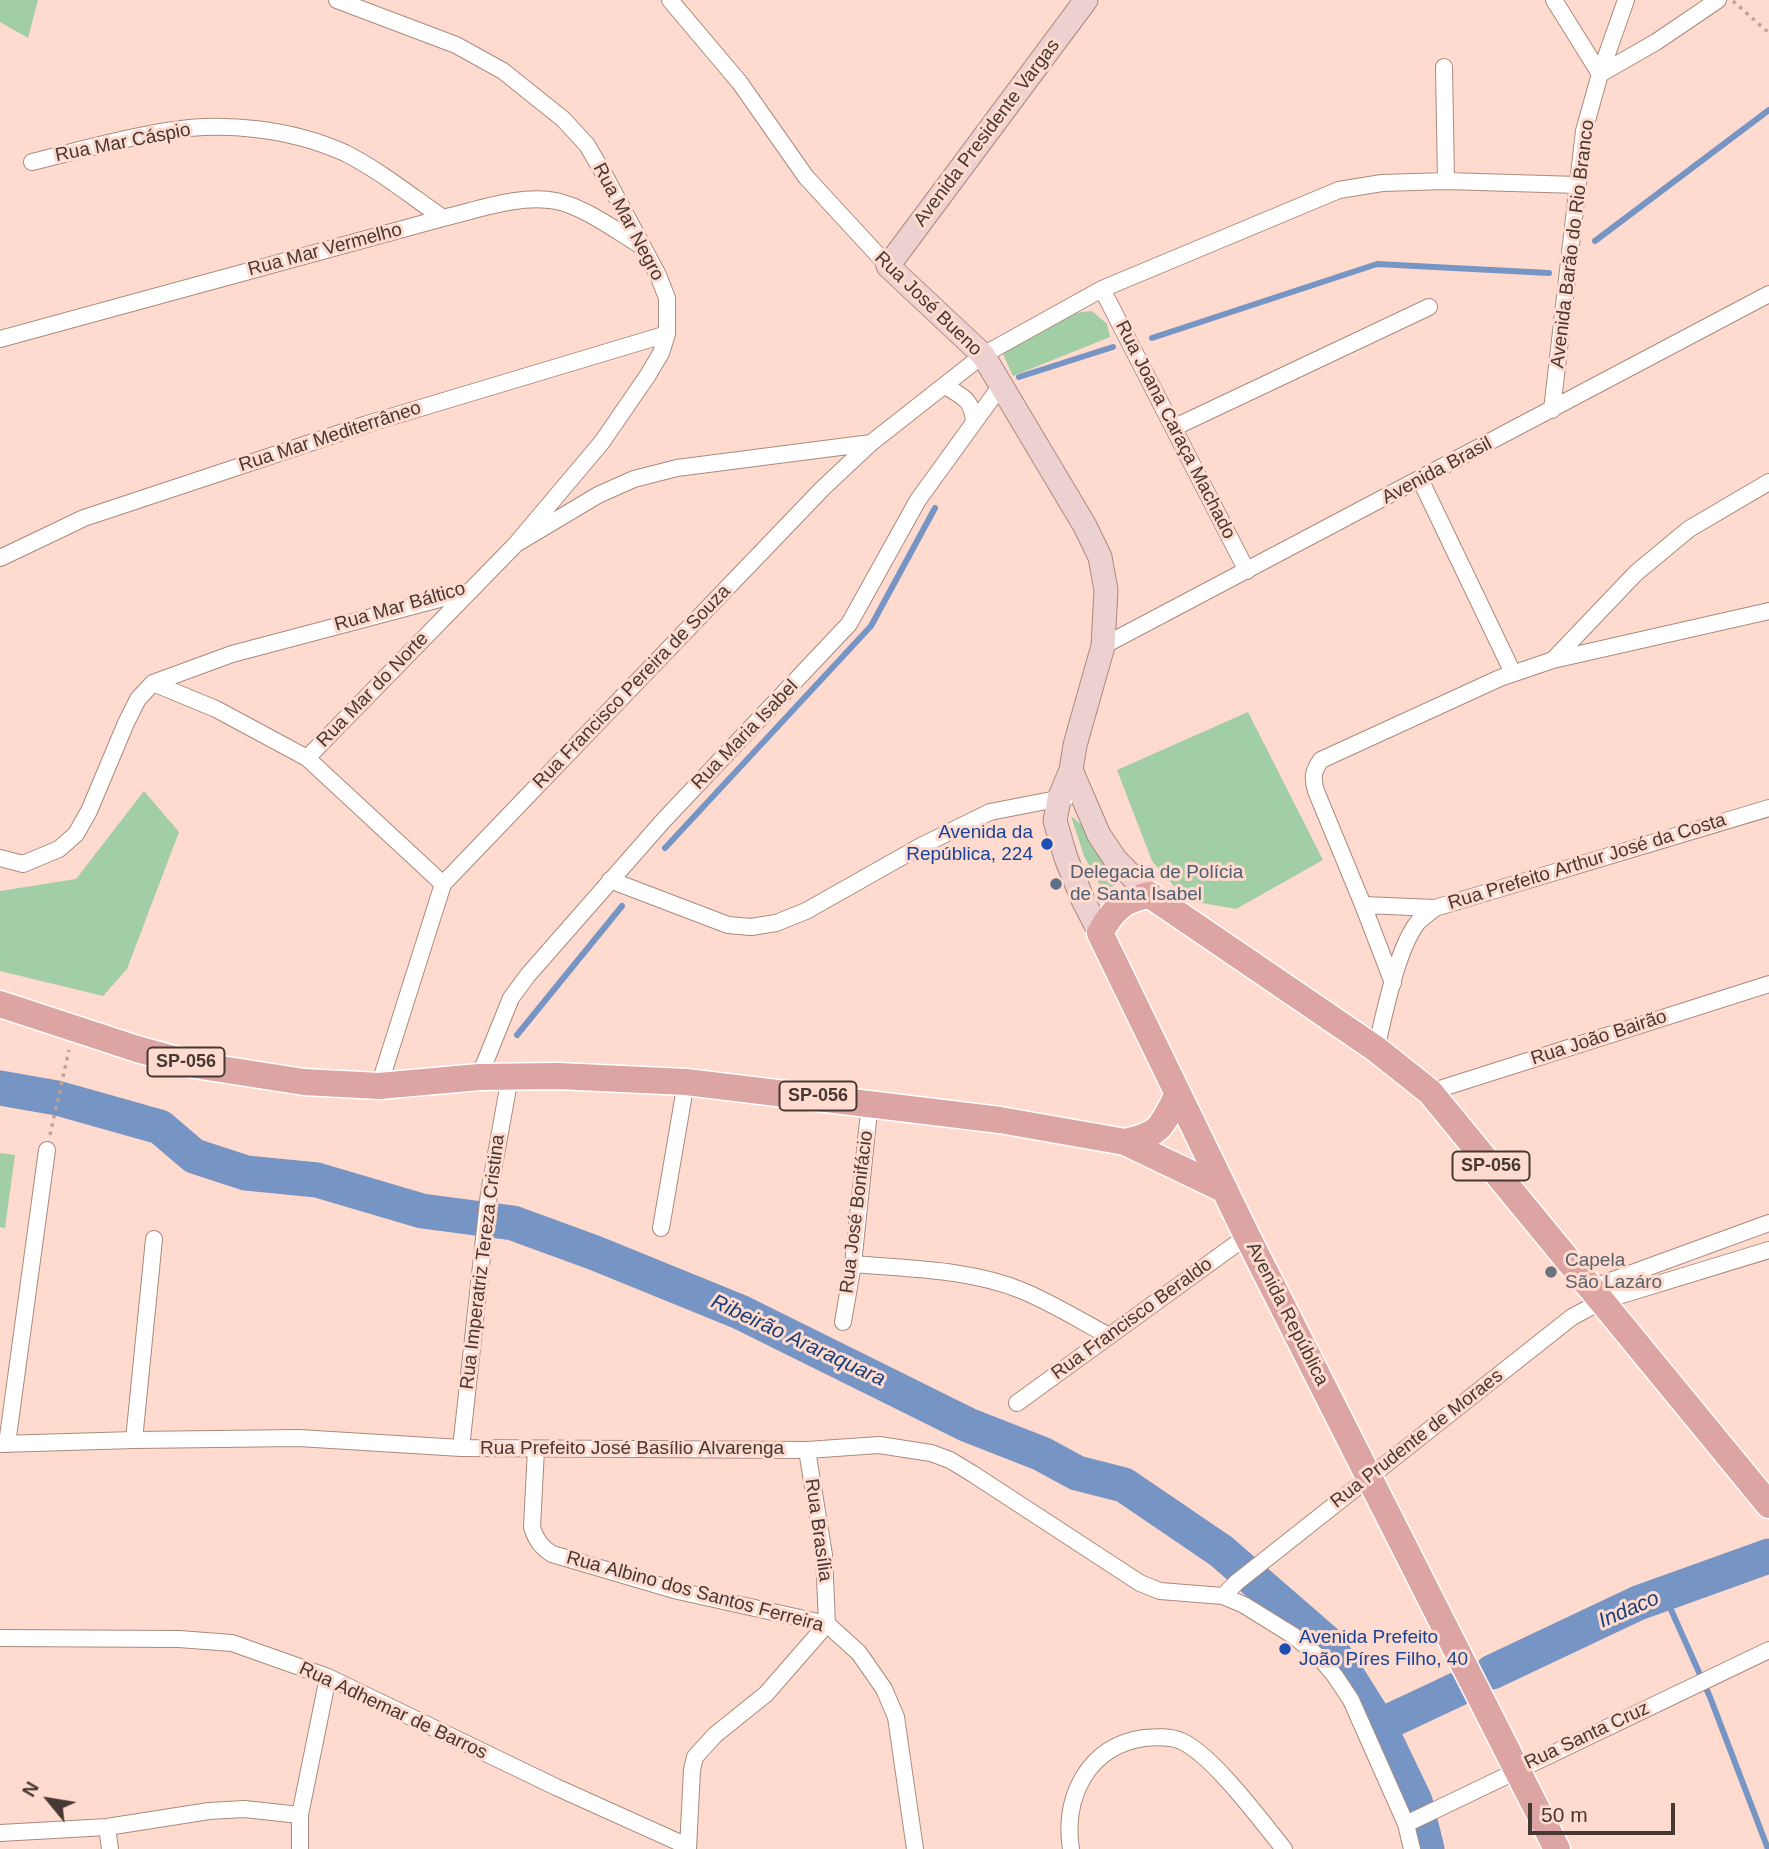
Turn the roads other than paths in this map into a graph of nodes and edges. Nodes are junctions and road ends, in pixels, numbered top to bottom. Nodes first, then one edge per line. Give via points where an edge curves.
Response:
1 (337, 0) edge
2 (670, 0) edge
3 (1086, 0) edge
4 (1554, 0) edge
5 (1626, 0) edge
6 (1718, 0) edge
7 (1444, 67) dead end
8 (1600, 74) junction
9 (32, 162) dead end
10 (1446, 181) junction
11 (1578, 185) junction
12 (443, 218) junction
13 (645, 248) junction
14 (888, 266) junction
15 (1102, 289) junction
16 (1769, 294) edge
17 (1429, 307) dead end
18 (667, 334) junction
19 (0, 339) edge
20 (983, 355) junction
21 (1002, 384) junction
22 (945, 386) junction
23 (1552, 410) junction
24 (974, 422) junction
25 (1175, 428) junction
26 (871, 443) junction
27 (1420, 480) junction
28 (1769, 482) edge
29 (516, 544) junction
30 (0, 558) edge
31 (1247, 571) junction
32 (468, 591) junction
33 (1769, 611) edge
34 (1103, 646) junction
35 (1553, 660) junction
36 (1513, 673) junction
37 (153, 683) junction
38 (307, 758) junction
39 (1071, 770) joint
40 (1070, 796) junction
41 (1769, 808) edge
42 (0, 858) edge
43 (610, 880) junction
44 (443, 884) junction
45 (1150, 895) junction
46 (1363, 905) junction
47 (1436, 908) junction
48 (1100, 933) junction
49 (1392, 983) junction
50 (1769, 984) edge
51 (0, 1003) edge
52 (1376, 1049) junction
53 (479, 1077) junction
54 (510, 1077) junction
55 (687, 1082) junction
56 (379, 1086) junction
57 (1430, 1092) junction
58 (1177, 1096) junction
59 (870, 1102) junction
60 (1125, 1142) junction
61 (47, 1150) road end
62 (1225, 1190) junction
63 (1769, 1223) edge
64 (661, 1228) dead end
65 (1247, 1236) junction
66 (153, 1239) dead end
67 (1769, 1250) edge
68 (853, 1264) junction
69 (1596, 1295) junction
70 (843, 1322) dead end
71 (1109, 1336) junction
72 (1017, 1403) dead end
73 (134, 1440) junction
74 (4, 1444) edge
75 (461, 1448) junction
76 (536, 1449) junction
77 (807, 1450) junction
78 (1369, 1476) junction
79 (1768, 1502) edge
80 (1223, 1596) junction
81 (827, 1624) junction
82 (0, 1638) edge
83 (1769, 1650) edge
84 (328, 1677) junction
85 (1518, 1769) junction
86 (300, 1815) junction
87 (1410, 1823) junction
88 (107, 1827) junction
89 (0, 1833) edge
90 (688, 1848) edge
91 (110, 1849) edge
92 (300, 1849) edge
93 (915, 1849) edge
94 (1071, 1849) edge
95 (1284, 1849) edge
96 (1412, 1849) edge
97 (1557, 1849) edge

1 - 13 street, Rua Mar Negro via 456,45 503,71 563,119 587,145
2 - 14 street, Rua José Bueno via 740,83 806,177
3 - 14 street, Avenida Presidente Vargas
4 - 8 street
5 - 8 street, Avenida Barão do Rio Branco
6 - 8 street
7 - 10 street
8 - 11 street, Avenida Barão do Rio Branco via 1584,131
9 - 12 street, Rua Mar Cáspio via 167,131 203,127 270,132 346,154
10 - 11 street, Rua Francisco Pereira de Souza
10 - 15 street, Rua Francisco Pereira de Souza via 1339,190
11 - 23 street, Avenida Barão do Rio Branco
12 - 13 street, Rua Mar Vermelho via 517,202 556,201 573,206
12 - 19 street, Rua Mar Vermelho
13 - 18 street, Rua Mar Negro via 667,298
14 - 20 street, Rua José Bueno
15 - 20 street, Rua Francisco Pereira de Souza
15 - 25 street, Rua Joana Caraça Machado
16 - 23 street, Avenida Brasil
17 - 25 street
18 - 29 street, Rua Mar Negro via 648,375 602,442
18 - 30 street, Rua Mar Mediterrâneo via 367,424 97,513
20 - 21 street, Rua José Bueno
20 - 22 street, Rua Francisco Pereira de Souza
21 - 24 street, Rua Maria Isabel
21 - 34 street, Rua José Bueno via 1100,557 1106,590
22 - 24 street via 967,400
22 - 26 street, Rua Francisco Pereira de Souza
23 - 27 street, Avenida Brasil
24 - 43 street, Rua Maria Isabel via 918,500 849,624
25 - 31 street, Rua Joana Caraça Machado
26 - 29 street, Rua Mar Báltico via 677,468 634,479
26 - 44 street, Rua Francisco Pereira de Souza
27 - 31 street, Avenida Brasil
27 - 36 street
28 - 35 street via 1689,529 1636,573
29 - 32 street, Rua Mar Báltico
31 - 34 street, Avenida Brasil
32 - 37 street, Rua Mar Báltico via 232,654
32 - 38 street, Rua Mar do Norte
33 - 35 street
34 - 39 street, Rua José Bueno
35 - 36 street
36 - 46 street via 1333,754 1314,769 1316,792
37 - 38 street via 216,709
37 - 42 street via 138,699 76,834 59,849 23,864
38 - 44 street
39 - 40 street, Avenida República
40 - 43 street via 990,812 776,923 728,925
40 - 45 street via 1115,859
40 - 48 street, Avenida República via 1055,821
41 - 47 street, Rua Prefeito Arthur José da Costa
43 - 53 street, Rua Maria Isabel via 511,998
44 - 56 street, Rua Francisco Pereira de Souza
45 - 48 main road via 1132,898 1118,907
45 - 52 main road, SP-056
46 - 47 street
46 - 49 street
47 - 49 street, Rua Prefeito Arthur José da Costa via 1418,922
48 - 58 main road, Avenida República
49 - 52 street, Rua Prefeito Arthur José da Costa
50 - 57 street, Rua João Bairão
51 - 56 main road, SP-056 via 195,1065 304,1082
52 - 57 main road, SP-056
53 - 54 main road, SP-056
53 - 56 main road, SP-056
54 - 55 main road, SP-056
54 - 75 street, Rua Imperatriz Tereza Cristina via 489,1193
55 - 59 main road, SP-056
55 - 64 street
57 - 69 main road, SP-056
58 - 60 main road, SP-056 via 1158,1130
58 - 62 main road, Avenida República
59 - 60 main road, SP-056
59 - 68 street, Rua José Bonifácio
60 - 62 main road, SP-056
61 - 74 street
62 - 65 main road, Avenida República
63 - 69 street
65 - 71 street, Rua Francisco Beraldo
65 - 78 main road, Avenida República
66 - 73 street
67 - 69 street
68 - 70 street, Rua José Bonifácio
68 - 71 street via 950,1273 992,1282 1023,1291
69 - 78 street, Rua Prudente de Moraes
69 - 79 main road, SP-056
71 - 72 street, Rua Francisco Beraldo
73 - 74 street, Rua Prefeito José Basílio Alvarenga
73 - 75 street, Rua Prefeito José Basílio Alvarenga via 299,1438
75 - 76 street, Rua Prefeito José Basílio Alvarenga
76 - 77 street, Rua Prefeito José Basílio Alvarenga
76 - 81 street, Rua Albino dos Santos Ferreira via 532,1527 543,1548 678,1591
77 - 80 street, Rua Prefeito José Basílio Alvarenga via 879,1445 931,1453 973,1474 1140,1583 1168,1592
77 - 81 street, Rua Brasília via 824,1555
78 - 80 street, Rua Prudente de Moraes
78 - 85 main road, Avenida República
80 - 87 street via 1294,1636 1321,1659 1351,1700
81 - 90 street via 766,1695 695,1757
81 - 93 street, Rua Albino dos Santos Ferreira via 859,1653 884,1689 896,1717
82 - 84 street, Rua Adhemar de Barros via 232,1643
83 - 85 street, Rua Santa Cruz
84 - 86 street
84 - 90 street, Rua Adhemar de Barros
85 - 87 street, Rua Santa Cruz
85 - 97 main road, Avenida República
86 - 88 street via 244,1809 209,1811
86 - 92 street
87 - 96 street
88 - 89 street
88 - 91 street
94 - 95 street via 1071,1802 1084,1774 1104,1754 1127,1741 1157,1737 1181,1741 1206,1759

